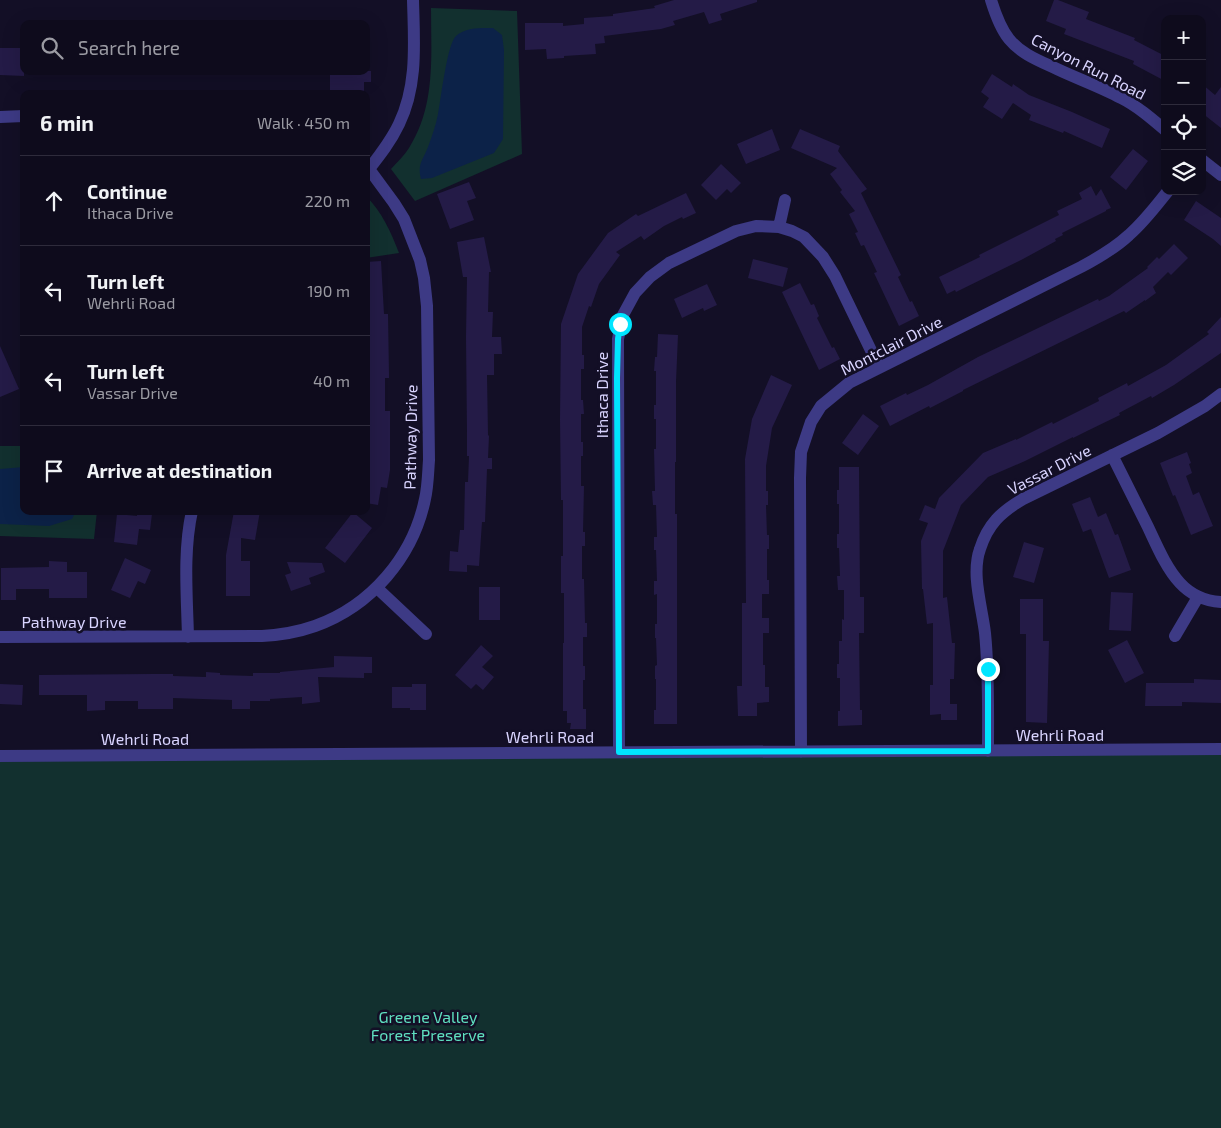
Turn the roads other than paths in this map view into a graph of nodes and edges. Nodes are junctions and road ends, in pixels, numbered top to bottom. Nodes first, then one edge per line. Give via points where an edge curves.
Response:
1 (413, 0) edge
2 (991, 0) edge
3 (20, 116) edge
4 (0, 117) edge
5 (1161, 127) edge
6 (1206, 163) edge
7 (370, 165) edge
8 (370, 171) edge
9 (1221, 176) edge
10 (1165, 195) edge
11 (785, 200) dead end
12 (780, 227) junction
13 (880, 367) junction
14 (1221, 394) edge
15 (1112, 455) junction
16 (191, 515) edge
17 (377, 588) junction
18 (1198, 597) junction
19 (1221, 602) edge
20 (426, 634) dead end
21 (1175, 636) dead end
22 (0, 637) edge
23 (188, 637) junction
24 (1221, 749) edge
25 (988, 751) junction
26 (619, 752) junction
27 (801, 752) junction
28 (0, 756) edge

1 - 7 street via 411,89 391,139
2 - 5 street, Canyon Run Road via 1003,30 1016,47 1121,98
3 - 4 street
6 - 9 street
8 - 17 street, Pathway Drive via 404,219 420,260 427,306 429,460 425,500 409,544
10 - 13 street, Montclair Drive via 1129,235 1106,253
11 - 12 street
12 - 13 street, Ithaca Drive via 804,237 823,256
12 - 26 street, Ithaca Drive via 756,226 736,231 669,263 635,292 620,324 617,378
13 - 27 street, Montclair Drive via 849,383 821,406 801,452
14 - 15 street, Vassar Drive via 1158,433
15 - 18 street via 1170,569 1180,583
15 - 25 street, Vassar Drive via 1008,508 992,524 979,551 977,576 988,669
16 - 23 street via 187,548
17 - 20 street
17 - 23 street, Pathway Drive via 346,611 297,631 262,636
18 - 19 street
18 - 21 street
22 - 23 street, Pathway Drive
24 - 25 street, Wehrli Road
25 - 27 street, Wehrli Road
26 - 27 street, Wehrli Road
26 - 28 street, Wehrli Road

